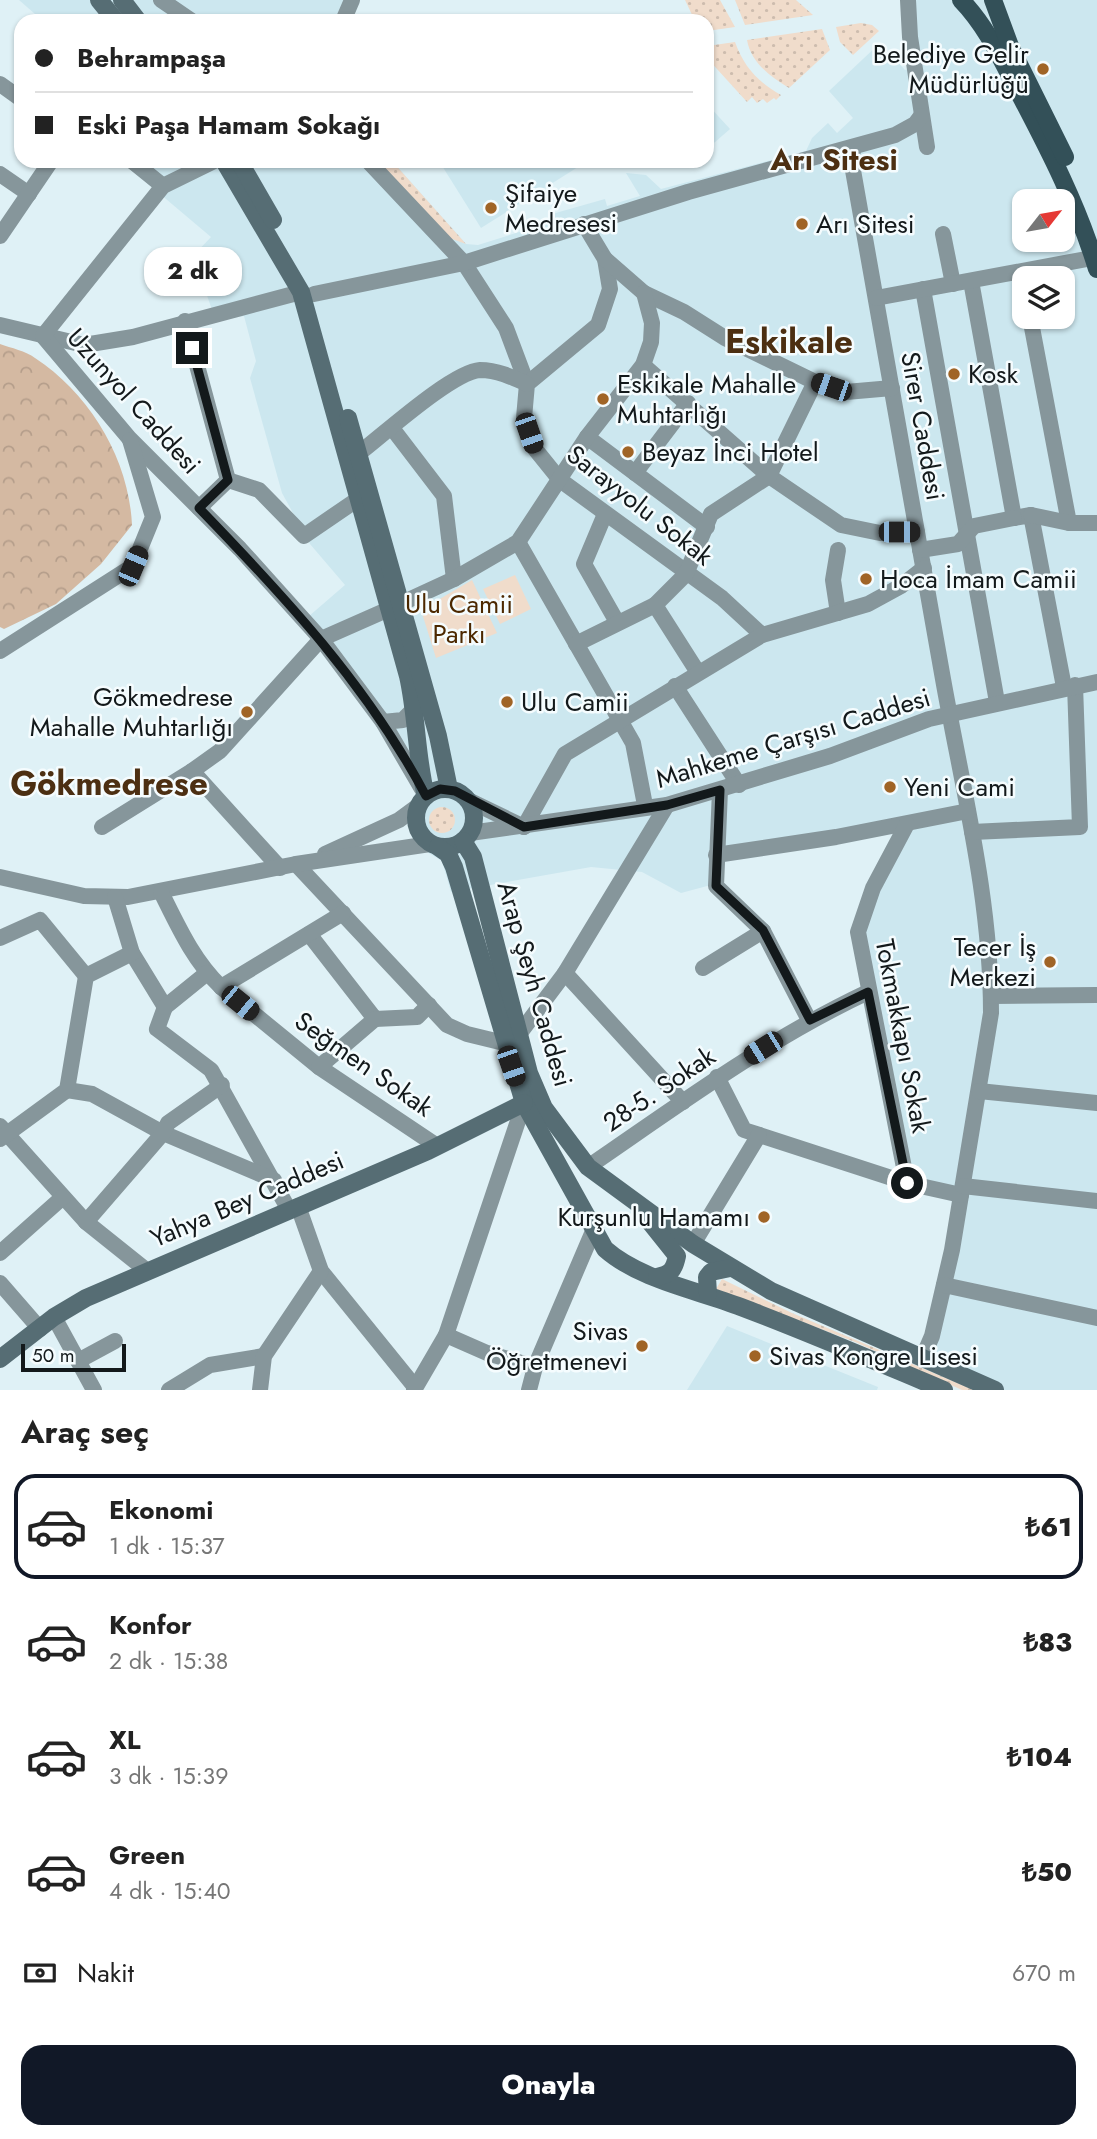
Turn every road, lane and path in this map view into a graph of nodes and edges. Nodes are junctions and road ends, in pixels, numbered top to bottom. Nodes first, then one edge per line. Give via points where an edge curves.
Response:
1 (99, 0) edge
2 (122, 0) edge
3 (161, 0) edge
4 (908, 0) edge
5 (961, 0) edge
6 (993, 0) edge
7 (110, 14) edge
8 (133, 14) edge
9 (182, 14) edge
10 (921, 116) junction
11 (854, 146) junction
12 (927, 147) dead end
13 (46, 168) edge
14 (141, 168) edge
15 (200, 168) edge
16 (228, 168) edge
17 (243, 168) edge
18 (375, 168) edge
19 (0, 174) edge
20 (163, 186) junction
21 (29, 194) junction
22 (584, 224) junction
23 (943, 234) dead end
24 (1097, 235) edge
25 (0, 236) edge
26 (605, 259) junction
27 (1096, 262) edge
28 (464, 264) junction
29 (1075, 267) edge
30 (1012, 279) edge
31 (971, 281) junction
32 (953, 284) junction
33 (923, 289) junction
34 (308, 293) junction
35 (644, 293) junction
36 (876, 298) junction
37 (185, 321) junction
38 (0, 325) edge
39 (1032, 329) edge
40 (43, 336) junction
41 (643, 365) junction
42 (815, 382) junction
43 (527, 384) junction
44 (892, 388) junction
45 (688, 403) junction
46 (392, 428) junction
47 (587, 437) junction
48 (129, 438) junction
49 (358, 454) junction
50 (635, 473) junction
51 (769, 476) junction
52 (228, 480) junction
53 (560, 481) junction
54 (358, 499) junction
55 (199, 508) junction
56 (605, 514) junction
57 (1031, 515) junction
58 (1014, 518) junction
59 (1069, 523) junction
60 (1097, 523) edge
61 (707, 527) junction
62 (917, 532) junction
63 (968, 532) junction
64 (518, 542) junction
65 (838, 550) dead end
66 (920, 550) junction
67 (924, 568) junction
68 (686, 574) junction
69 (454, 579) junction
70 (655, 605) junction
71 (395, 606) junction
72 (838, 613) junction
73 (617, 622) junction
74 (762, 635) junction
75 (321, 639) junction
76 (576, 644) junction
77 (0, 651) edge
78 (697, 671) junction
79 (1097, 679) edge
80 (675, 686) junction
81 (1070, 686) junction
82 (997, 702) junction
83 (415, 708) junction
84 (950, 715) junction
85 (383, 722) junction
86 (620, 723) junction
87 (192, 771) junction
88 (738, 785) junction
89 (449, 789) junction
90 (720, 790) junction
91 (468, 800) junction
92 (644, 800) dead end
93 (422, 801) junction
94 (667, 805) junction
95 (968, 811) junction
96 (907, 824) junction
97 (102, 827) dead end
98 (524, 827) junction
99 (972, 832) junction
100 (467, 837) junction
101 (434, 845) junction
102 (716, 855) junction
103 (301, 863) junction
104 (280, 868) junction
105 (0, 877) edge
106 (161, 892) junction
107 (115, 897) junction
108 (342, 913) junction
109 (763, 930) junction
110 (309, 934) junction
111 (0, 938) edge
112 (132, 953) junction
113 (704, 968) dead end
114 (207, 973) junction
115 (565, 973) junction
116 (86, 976) junction
117 (221, 986) junction
118 (868, 992) junction
119 (1097, 995) edge
120 (991, 996) junction
121 (429, 1005) junction
122 (165, 1007) junction
123 (375, 1019) junction
124 (810, 1020) junction
125 (511, 1040) junction
126 (319, 1067) junction
127 (717, 1077) junction
128 (222, 1085) junction
129 (67, 1090) junction
130 (979, 1090) junction
131 (683, 1102) junction
132 (524, 1103) junction
133 (1097, 1103) edge
134 (163, 1133) junction
135 (2, 1134) edge
136 (759, 1135) junction
137 (438, 1146) junction
138 (588, 1167) junction
139 (274, 1180) junction
140 (907, 1183) junction
141 (619, 1190) junction
142 (962, 1190) junction
143 (62, 1196) junction
144 (1097, 1201) edge
145 (294, 1208) junction
146 (86, 1223) junction
147 (594, 1229) junction
148 (693, 1244) junction
149 (0, 1253) edge
150 (730, 1268) junction
151 (146, 1270) junction
152 (321, 1271) junction
153 (657, 1277) junction
154 (0, 1283) edge
155 (944, 1285) junction
156 (708, 1294) junction
157 (54, 1317) junction
158 (1097, 1318) edge
159 (40, 1329) junction
160 (446, 1335) junction
161 (114, 1340) dead end
162 (264, 1356) junction
163 (923, 1357) junction
164 (0, 1359) edge
165 (78, 1361) junction
166 (535, 1367) junction
167 (909, 1383) edge
168 (414, 1389) edge
169 (94, 1390) edge
170 (169, 1390) edge
171 (260, 1390) edge
172 (529, 1390) edge
173 (944, 1390) edge
174 (995, 1390) edge

1 - 7 street
2 - 8 street
3 - 9 street
4 - 10 street
5 - 27 main road via 980,20 1054,159
6 - 24 main road
10 - 11 street via 905,131
10 - 12 street
11 - 22 street
11 - 36 street, Sirer Caddesi via 850,154
13 - 21 street
14 - 20 street
15 - 20 street
16 - 34 street
17 - 34 street
18 - 28 street
19 - 21 street
20 - 40 street
21 - 25 street
22 - 26 street
22 - 28 street
23 - 32 street
26 - 35 street
26 - 43 street via 610,289 598,325
27 - 29 street
28 - 34 street
28 - 43 street via 506,328
30 - 31 street
31 - 32 street
31 - 58 street
32 - 33 street
33 - 36 street
33 - 63 street
34 - 37 street
34 - 49 street
34 - 54 street
35 - 41 street via 652,323
35 - 42 street
36 - 44 street, Sirer Caddesi
37 - 40 street via 133,337 84,345
37 - 52 street
38 - 40 street, Uzunyol Caddesi
39 - 59 street
40 - 48 street, Uzunyol Caddesi
41 - 45 street
41 - 47 street
42 - 44 street via 846,392
42 - 51 street
43 - 46 street via 501,373 477,370 448,383
43 - 53 street, Sarayyolu Sokak via 524,418 535,449
44 - 62 street, Sirer Caddesi
45 - 50 street
45 - 51 street
46 - 49 street
46 - 69 street via 444,496
47 - 50 street
47 - 53 street
48 - 55 street, Uzunyol Caddesi
48 - 77 street via 153,517 133,566
49 - 71 street
50 - 61 street
51 - 61 street via 711,513
51 - 62 street via 841,525 880,533
52 - 54 street via 260,490 303,536
52 - 55 street
53 - 56 street, Sarayyolu Sokak
53 - 64 street
54 - 71 street
55 - 75 street, Uzunyol Caddesi
56 - 68 street, Sarayyolu Sokak
56 - 73 street via 584,565
57 - 58 street
57 - 59 street
57 - 81 street
58 - 63 street via 974,526
59 - 60 street
61 - 68 street
62 - 66 street, Sirer Caddesi
63 - 66 street via 958,544
63 - 82 street
64 - 69 street
64 - 76 street
65 - 72 street via 833,580
66 - 67 street, Sirer Caddesi
67 - 72 street via 869,604
67 - 84 street, Sirer Caddesi
68 - 70 street
68 - 74 street, Sarayyolu Sokak via 722,598
69 - 71 street
70 - 73 street
70 - 78 street
71 - 75 street
71 - 83 street
71 - 89 street via 438,736
72 - 74 street
73 - 76 street
74 - 78 street
75 - 85 street, Uzunyol Caddesi
75 - 87 street via 220,751
76 - 86 street
78 - 80 street
79 - 81 street, Mahkeme Çarşısı Caddesi
80 - 86 street
80 - 88 street
81 - 82 street, Mahkeme Çarşısı Caddesi
81 - 99 street via 1080,827
82 - 84 street, Mahkeme Çarşısı Caddesi
83 - 85 street via 403,720
83 - 93 street
84 - 88 street, Mahkeme Çarşısı Caddesi
84 - 95 street, Sirer Caddesi
85 - 93 street, Uzunyol Caddesi
86 - 92 street via 633,743
86 - 98 street via 565,754
87 - 97 street
87 - 104 street
88 - 90 street, Mahkeme Çarşısı Caddesi
89 - 91 street
89 - 93 street via 437,790
90 - 94 street, Mahkeme Çarşısı Caddesi
90 - 102 street
91 - 98 street
91 - 100 street via 474,818
93 - 101 street via 417,827
93 - 103 street via 399,820
94 - 98 street, Mahkeme Çarşısı Caddesi
94 - 115 street
95 - 96 street
95 - 99 street, Sirer Caddesi
96 - 102 street
96 - 118 street, Tokmakkapı Sokak via 873,888 858,932
98 - 100 street, Mahkeme Çarşısı Caddesi
99 - 120 street, Sirer Caddesi via 983,881
100 - 101 street via 453,847
100 - 125 street, Arap Şeyh Caddesi
101 - 103 street
101 - 125 street, Arap Şeyh Caddesi via 448,854 454,867
102 - 109 street via 716,886
103 - 104 street
103 - 108 street
104 - 106 street
105 - 107 street via 84,896
106 - 107 street
106 - 114 street, Seğmen Sokak
107 - 112 street
108 - 110 street
108 - 121 street
109 - 113 street
109 - 124 street
110 - 117 street
110 - 123 street
111 - 116 street via 40,920
112 - 116 street
112 - 122 street
114 - 117 street, Seğmen Sokak
114 - 122 street
115 - 125 street
115 - 131 street
116 - 129 street
117 - 126 street, Seğmen Sokak
118 - 124 street, 28-5. Sokak
118 - 140 street, Tokmakkapı Sokak
119 - 120 street
120 - 130 street, Sirer Caddesi
121 - 123 street via 417,1017
121 - 125 street via 447,1025 467,1034
122 - 128 street via 157,1029 211,1070
123 - 126 street
124 - 127 street, 28-5. Sokak
125 - 132 street, Arap Şeyh Caddesi
125 - 138 street, Arap Şeyh Caddesi via 544,1108
126 - 137 street, Seğmen Sokak
127 - 131 street, 28-5. Sokak
127 - 136 street via 744,1130
128 - 134 street via 168,1122
128 - 139 street
129 - 134 street via 92,1094
129 - 135 street
130 - 133 street
130 - 142 street, Sirer Caddesi
131 - 138 street, 28-5. Sokak
132 - 137 street, Yahya Bey Caddesi
132 - 147 street, Arap Şeyh Caddesi
132 - 160 street
134 - 139 street
134 - 146 street
135 - 143 street
136 - 140 street
136 - 148 street
137 - 145 street, Yahya Bey Caddesi
138 - 141 street, Arap Şeyh Caddesi
139 - 145 street
140 - 142 street
141 - 148 street, Arap Şeyh Caddesi
141 - 153 street via 677,1256 674,1269
142 - 144 street
142 - 155 street, Sirer Caddesi
143 - 146 street
143 - 149 street
145 - 151 street, Yahya Bey Caddesi
145 - 152 street
146 - 151 street
147 - 153 street, Arap Şeyh Caddesi via 604,1249 618,1260
147 - 166 street
148 - 150 street, Arap Şeyh Caddesi
150 - 156 street via 711,1272
150 - 163 street, Arap Şeyh Caddesi via 771,1292
151 - 157 street, Yahya Bey Caddesi
152 - 162 street
152 - 168 street
153 - 156 street, Arap Şeyh Caddesi
154 - 159 street
155 - 158 street
155 - 163 street, Sirer Caddesi
156 - 167 street, Arap Şeyh Caddesi
157 - 159 street, Yahya Bey Caddesi
157 - 165 street
159 - 164 street, Yahya Bey Caddesi
160 - 166 street
160 - 168 street
161 - 165 street
162 - 170 street via 210,1365
162 - 171 street
163 - 174 street, Arap Şeyh Caddesi
165 - 169 street
166 - 172 street
167 - 173 street, Arap Şeyh Caddesi

